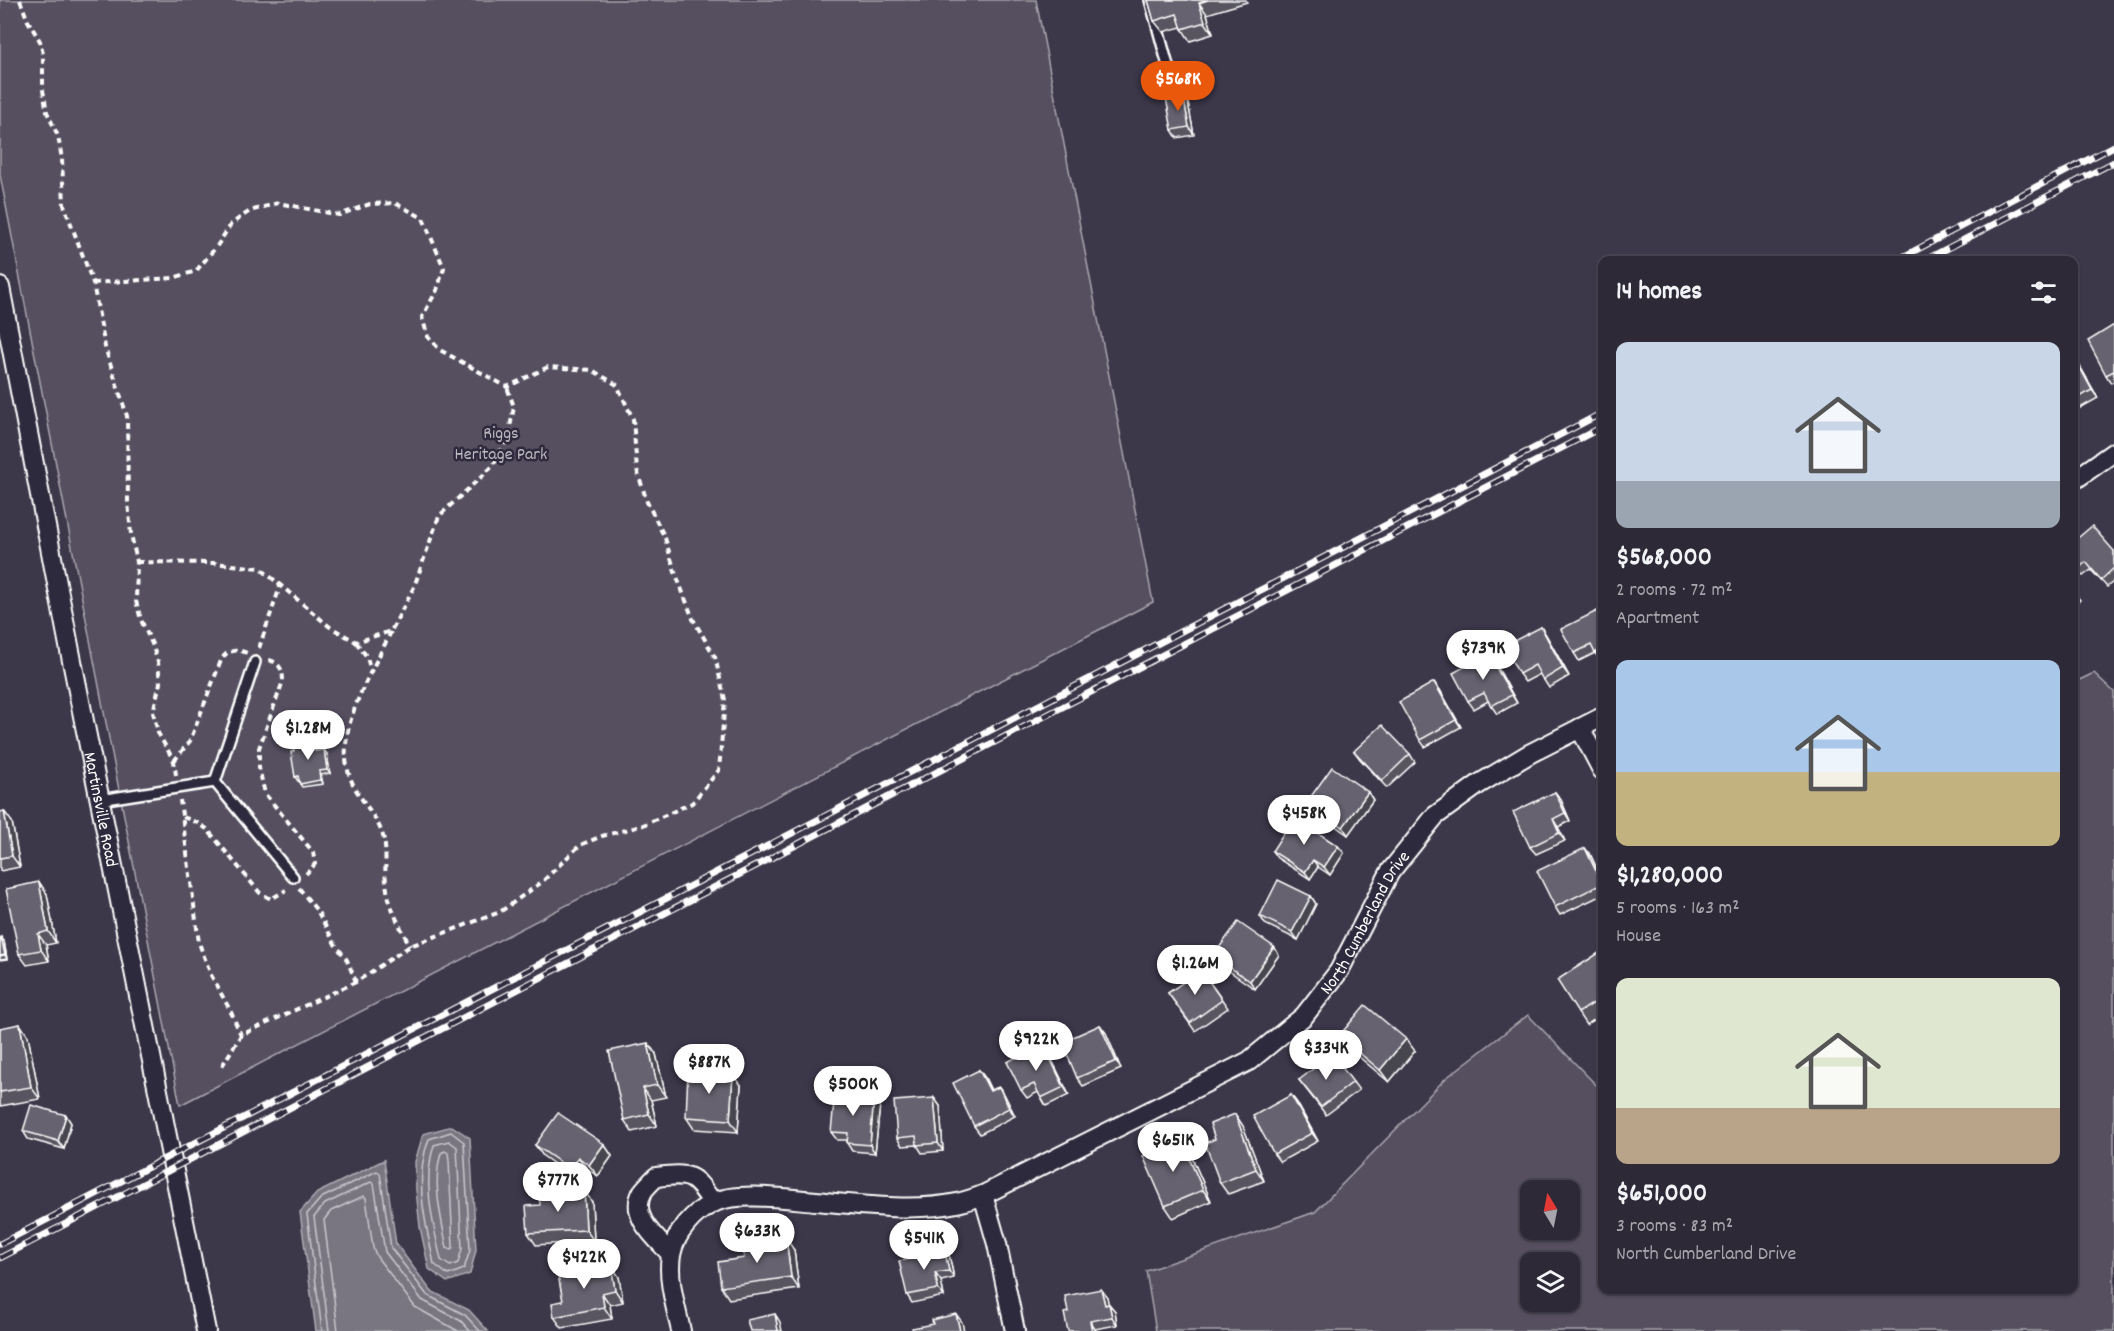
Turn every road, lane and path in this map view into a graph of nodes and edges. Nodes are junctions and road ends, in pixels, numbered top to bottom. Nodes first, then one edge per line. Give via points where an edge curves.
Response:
1 (20, 0) edge
2 (1150, 0) edge
3 (1173, 84) dead end
4 (93, 283) junction
5 (0, 287) edge
6 (507, 387) junction
7 (2114, 452) edge
8 (2078, 477) edge
9 (137, 562) junction
10 (280, 584) junction
11 (391, 632) junction
12 (356, 642) junction
13 (267, 659) dead end
14 (255, 662) dead end
15 (371, 672) junction
16 (1598, 719) edge
17 (1580, 728) junction
18 (174, 761) junction
19 (1598, 762) edge
20 (215, 782) junction
21 (178, 788) junction
22 (100, 800) junction
23 (183, 817) junction
24 (297, 879) junction
25 (287, 889) dead end
26 (410, 946) junction
27 (356, 982) junction
28 (241, 1035) junction
29 (222, 1066) dead end
30 (983, 1195) junction
31 (713, 1203) junction
32 (672, 1254) junction
33 (206, 1331) edge
34 (681, 1331) edge
35 (1015, 1331) edge

1 - 4 path via 42,48 43,90 47,112 58,136 64,205
2 - 3 lane
4 - 6 path via 173,278 196,271 231,224 250,211 278,203 339,215 370,204 396,203 423,218 444,268 438,290 422,317 428,337 441,350
4 - 9 path via 105,347 127,417 128,502
5 - 22 street, Martinsville Road
6 - 11 path via 514,406 508,437 493,466 439,516 414,587
6 - 26 path via 548,367 592,370 617,385 633,419 637,470 647,502 665,538 693,619 715,657 725,700 719,770 692,803 641,826 580,845 542,882 500,912
7 - 8 street
9 - 10 path via 260,568
9 - 18 path via 136,601 158,662 160,682 153,712 158,733
10 - 12 path via 330,627
10 - 18 path via 256,656 239,650 222,658 190,741
11 - 12 path
11 - 15 path
12 - 15 path via 367,657
13 - 24 path via 277,662 284,681 259,748 259,768 265,794 313,852 315,864
14 - 20 lane
15 - 26 path via 350,720 344,752 350,778 382,831 392,910
16 - 17 street, North Cumberland Drive
17 - 19 street
17 - 30 street, North Cumberland Drive via 1479,784 1435,816 1390,872 1339,971 1304,1016 1249,1062
18 - 21 path
20 - 21 lane
20 - 24 lane
21 - 22 lane
21 - 23 path
22 - 33 street, Martinsville Road
23 - 25 path via 207,829 260,893 271,899
23 - 28 path via 199,943
24 - 27 path via 347,960
26 - 27 path
27 - 28 path
28 - 29 path
30 - 31 street, North Cumberland Drive via 929,1206 773,1197 730,1198
30 - 35 street
31 - 32 street, North Cumberland Drive via 690,1219
31 - 32 street via 698,1181 680,1175 656,1177 642,1192 638,1208 646,1228
32 - 34 street, North Cumberland Drive via 671,1281

